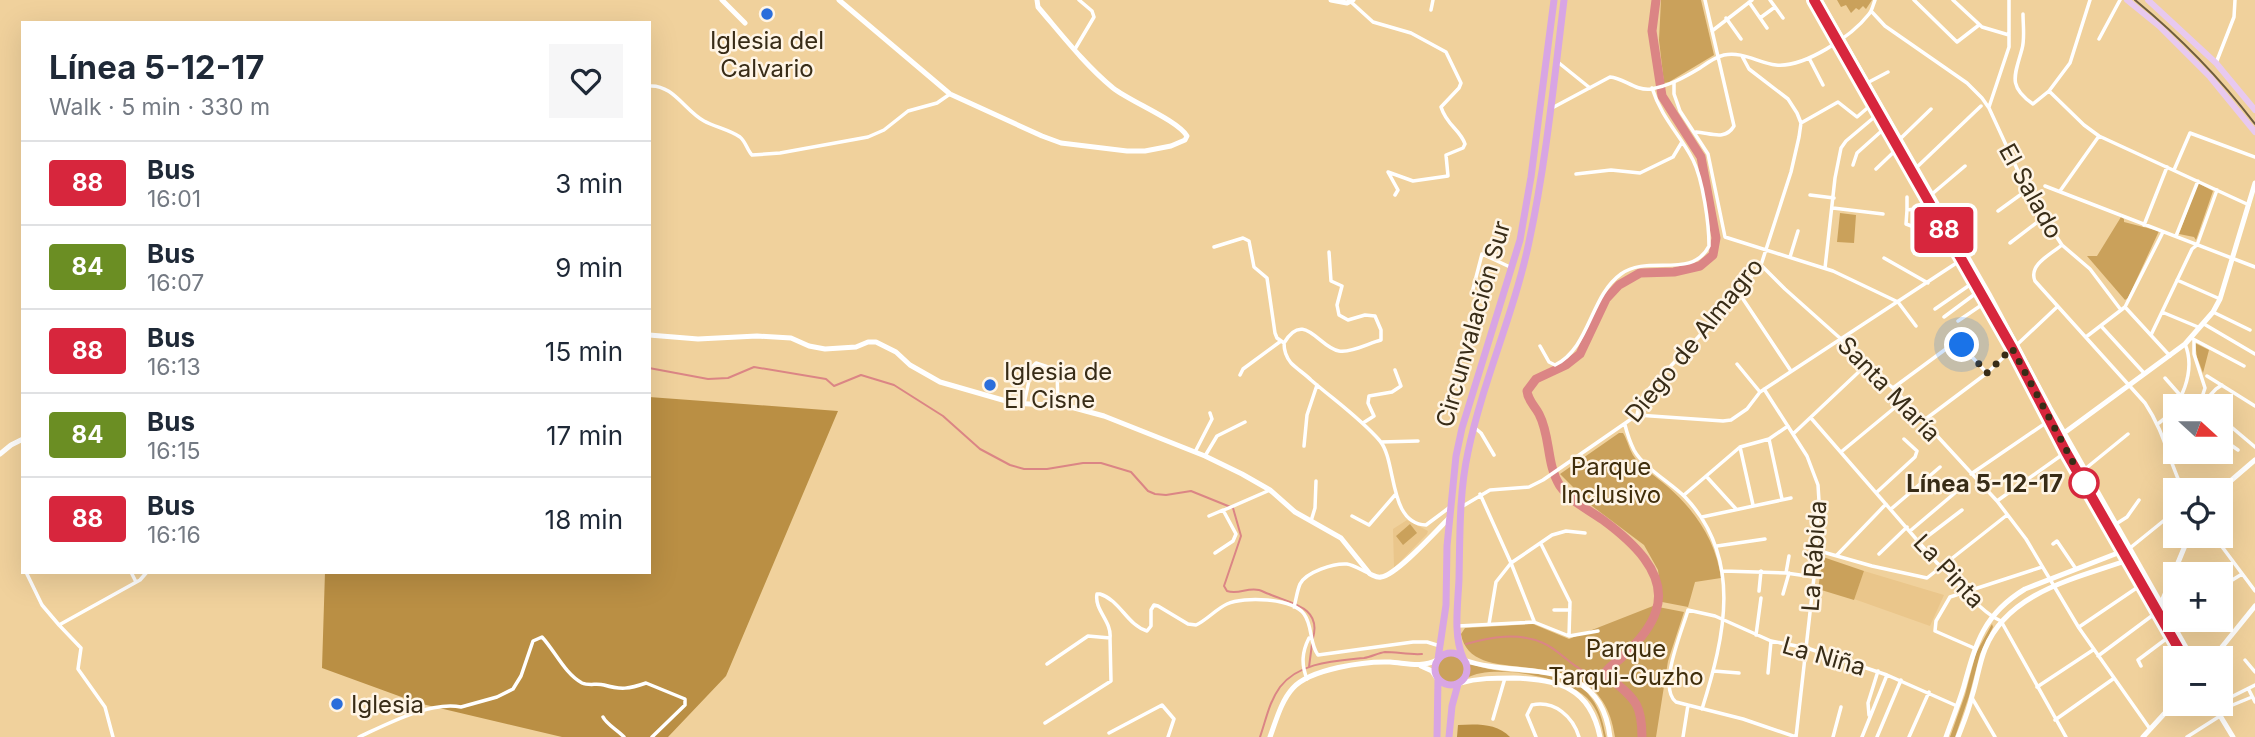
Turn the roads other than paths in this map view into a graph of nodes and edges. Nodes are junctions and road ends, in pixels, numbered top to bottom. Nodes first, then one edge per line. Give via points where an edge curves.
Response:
1 (722, 0) edge
2 (839, 0) edge
3 (1037, 0) edge
4 (1079, 0) edge
5 (1331, 0) edge
6 (1433, 0) edge
7 (1554, 0) edge
8 (1564, 0) edge
9 (1705, 0) edge
10 (1770, 0) edge
11 (1875, 0) edge
12 (1914, 0) edge
13 (1953, 0) edge
14 (2010, 0) edge
15 (2090, 0) edge
16 (2120, 0) edge
17 (2127, 0) edge
18 (2148, 0) edge
19 (2235, 0) edge
20 (1352, 1) edge
21 (1750, 1) edge
22 (1820, 2) edge
23 (1775, 7) junction
24 (1431, 10) dead end
25 (1872, 12) junction
26 (2023, 14) dead end
27 (1726, 18) junction
28 (1760, 18) junction
29 (1783, 18) dead end
30 (745, 23) dead end
31 (1979, 25) junction
32 (1767, 28) dead end
33 (1711, 32) junction
34 (2009, 35) junction
35 (1741, 39) dead end
36 (2099, 39) dead end
37 (1839, 40) junction
38 (1074, 50) junction
39 (1742, 56) junction
40 (1718, 57) junction
41 (1808, 58) junction
42 (1556, 61) junction
43 (2216, 63) junction
44 (1888, 72) dead end
45 (1674, 82) junction
46 (1867, 83) junction
47 (1823, 85) dead end
48 (651, 86) edge
49 (1590, 88) junction
50 (1654, 88) junction
51 (2049, 91) junction
52 (950, 94) junction
53 (1872, 104) junction
54 (1981, 106) dead end
55 (1989, 108) junction
56 (1550, 109) junction
57 (1931, 110) dead end
58 (2255, 110) edge
59 (1878, 114) junction
60 (1801, 123) junction
61 (1886, 127) junction
62 (1695, 132) junction
63 (2255, 132) edge
64 (2099, 136) junction
65 (1900, 139) junction
66 (1682, 142) junction
67 (1898, 148) junction
68 (2255, 157) edge
69 (1853, 165) dead end
70 (1965, 166) dead end
71 (2167, 167) junction
72 (1916, 168) junction
73 (1876, 169) dead end
74 (2174, 170) junction
75 (1576, 174) dead end
76 (2198, 181) junction
77 (2255, 183) edge
78 (2045, 186) dead end
79 (2027, 190) junction
80 (2217, 190) junction
81 (2060, 191) junction
82 (1932, 194) junction
83 (1395, 195) dead end
84 (1810, 195) dead end
85 (1907, 197) dead end
86 (1834, 198) junction
87 (2249, 205) junction
88 (1931, 207) junction
89 (1833, 208) junction
90 (1907, 210) junction
91 (1998, 211) dead end
92 (1883, 214) dead end
93 (2045, 218) junction
94 (2144, 225) junction
95 (1926, 230) dead end
96 (1798, 231) dead end
97 (2163, 232) junction
98 (2176, 236) junction
99 (2010, 243) dead end
100 (2062, 245) junction
101 (2197, 245) junction
102 (1214, 247) dead end
103 (1766, 249) junction
104 (1329, 252) dead end
105 (1790, 257) junction
106 (1884, 258) dead end
107 (1964, 258) junction
108 (2232, 258) junction
109 (1761, 265) junction
110 (2255, 267) edge
111 (1512, 268) junction
112 (1825, 268) junction
113 (2177, 280) junction
114 (1974, 282) junction
115 (1928, 283) junction
116 (1473, 289) dead end
117 (1979, 291) junction
118 (1739, 293) junction
119 (2220, 299) junction
120 (1898, 302) junction
121 (1986, 302) junction
122 (2057, 307) junction
123 (2123, 308) junction
124 (1936, 309) dead end
125 (2162, 312) junction
126 (2213, 312) junction
127 (1944, 317) dead end
128 (1958, 321) dead end
129 (1916, 326) dead end
130 (2101, 326) junction
131 (2202, 326) junction
132 (2250, 330) dead end
133 (651, 335) edge
134 (2151, 335) junction
135 (2086, 337) junction
136 (1841, 339) junction
137 (2192, 339) junction
138 (1283, 342) junction
139 (2185, 344) junction
140 (1540, 346) dead end
141 (2014, 346) junction
142 (2255, 354) edge
143 (2170, 356) junction
144 (1737, 364) dead end
145 (1865, 366) junction
146 (2244, 366) dead end
147 (1395, 370) dead end
148 (1791, 371) junction
149 (1987, 373) junction
150 (2144, 373) junction
151 (1240, 375) dead end
152 (2207, 376) dead end
153 (2165, 379) dead end
154 (1317, 385) junction
155 (2222, 386) junction
156 (2127, 387) junction
157 (1893, 388) junction
158 (1762, 390) junction
159 (2178, 394) edge
160 (2181, 394) edge
161 (2203, 394) edge
162 (2211, 394) edge
163 (1904, 400) junction
164 (1024, 404) junction
165 (1058, 406) junction
166 (2255, 406) edge
167 (1210, 413) dead end
168 (1637, 415) junction
169 (1811, 418) junction
170 (2052, 418) junction
171 (2163, 419) edge
172 (1245, 422) dead end
173 (1923, 422) junction
174 (1363, 423) junction
175 (2158, 423) junction
176 (1625, 425) junction
177 (1788, 426) junction
178 (1474, 427) junction
179 (2233, 431) edge
180 (1793, 434) junction
181 (2128, 434) dead end
182 (2062, 435) junction
183 (2163, 436) edge
184 (1769, 439) junction
185 (1904, 439) dead end
186 (21, 440) edge
187 (1418, 441) dead end
188 (1381, 442) junction
189 (1304, 446) dead end
190 (2233, 446) edge
191 (1740, 447) junction
192 (2072, 447) junction
193 (2255, 447) edge
194 (2238, 450) dead end
195 (1195, 452) junction
196 (1841, 452) junction
197 (2066, 452) junction
198 (0, 454) edge
199 (1494, 455) dead end
200 (1205, 456) junction
201 (2255, 460) edge
202 (1940, 467) dead end
203 (2085, 469) junction
204 (1971, 474) junction
205 (1706, 476) junction
206 (2233, 479) edge
207 (1316, 481) dead end
208 (1270, 491) junction
209 (1877, 492) junction
210 (1956, 492) dead end
211 (1480, 494) junction
212 (1395, 495) junction
213 (1683, 495) junction
214 (1791, 498) dead end
215 (1782, 499) junction
216 (2138, 500) dead end
217 (1997, 501) junction
218 (1451, 505) junction
219 (1753, 505) junction
220 (1886, 505) junction
221 (1461, 507) junction
222 (1736, 509) junction
223 (1223, 510) junction
224 (1891, 510) junction
225 (1962, 510) dead end
226 (2007, 515) junction
227 (1209, 516) dead end
228 (1352, 516) dead end
229 (1450, 517) junction
230 (1702, 517) junction
231 (1311, 521) junction
232 (2163, 521) edge
233 (2116, 524) junction
234 (1909, 529) junction
235 (1585, 533) dead end
236 (1432, 535) junction
237 (1765, 539) dead end
238 (1920, 542) junction
239 (1540, 543) junction
240 (2053, 544) dead end
241 (1447, 545) junction
242 (1717, 546) junction
243 (2184, 548) edge
244 (2223, 548) edge
245 (1816, 550) junction
246 (2126, 550) junction
247 (1214, 553) dead end
248 (1879, 554) dead end
249 (1836, 555) junction
250 (1789, 556) dead end
251 (2135, 558) junction
252 (2128, 560) junction
253 (1511, 563) junction
254 (1941, 566) junction
255 (2042, 567) junction
256 (2076, 569) junction
257 (1723, 571) junction
258 (1760, 571) junction
259 (1787, 573) junction
260 (27, 574) edge
261 (132, 574) edge
262 (146, 574) edge
263 (1370, 574) junction
264 (2242, 574) junction
265 (1814, 578) junction
266 (2048, 578) junction
267 (2233, 580) edge
268 (136, 582) junction
269 (2141, 585) junction
270 (2053, 587) junction
271 (1759, 591) dead end
272 (2255, 591) edge
273 (1967, 592) junction
274 (1783, 594) dead end
275 (1761, 598) dead end
276 (2161, 605) junction
277 (1294, 606) junction
278 (2255, 606) edge
279 (2163, 608) edge
280 (1554, 610) dead end
281 (1570, 610) junction
282 (2157, 612) junction
283 (1991, 617) junction
284 (1723, 619) junction
285 (2001, 621) junction
286 (1534, 622) junction
287 (1489, 624) junction
288 (59, 625) junction
289 (1458, 626) junction
290 (2079, 628) junction
291 (1598, 631) dead end
292 (1756, 635) junction
293 (1310, 636) junction
294 (1569, 636) junction
295 (2170, 636) junction
296 (1110, 638) junction
297 (1771, 641) junction
298 (1440, 646) junction
299 (2176, 646) edge
300 (2223, 646) edge
301 (1807, 648) junction
302 (1974, 648) junction
303 (2093, 650) junction
304 (2098, 656) junction
305 (1463, 659) junction
306 (1438, 660) junction
307 (2245, 660) dead end
308 (1047, 664) dead end
309 (1418, 665) junction
310 (2141, 666) dead end
311 (1714, 671) junction
312 (1878, 671) junction
313 (2255, 672) edge
314 (1739, 673) dead end
315 (1768, 673) dead end
316 (1887, 675) junction
317 (1306, 677) junction
318 (1437, 678) junction
319 (1505, 678) junction
320 (2113, 679) junction
321 (1901, 680) junction
322 (1459, 683) junction
323 (2255, 685) edge
324 (2037, 687) junction
325 (2249, 690) junction
326 (1930, 692) junction
327 (2252, 697) junction
328 (1972, 698) junction
329 (2233, 698) edge
330 (2233, 702) edge
331 (2255, 702) edge
332 (1688, 705) junction
333 (1841, 706) dead end
334 (1957, 706) junction
335 (1702, 709) junction
336 (1869, 715) junction
337 (2163, 715) edge
338 (2208, 716) edge
339 (2222, 716) edge
340 (603, 717) dead end
341 (1493, 719) dead end
342 (2054, 720) junction
343 (1045, 723) dead end
344 (2150, 729) junction
345 (1109, 733) dead end
346 (113, 737) edge
347 (359, 737) edge
348 (624, 737) edge
349 (652, 737) edge
350 (1168, 737) edge
351 (1270, 737) edge
352 (1437, 737) edge
353 (1449, 737) edge
354 (1536, 737) edge
355 (1579, 737) edge
356 (1600, 737) edge
357 (1610, 737) edge
358 (1682, 737) edge
359 (1796, 737) edge
360 (1833, 737) edge
361 (1862, 737) edge
362 (1877, 737) edge
363 (1909, 737) edge
364 (1946, 737) edge
365 (1958, 737) edge
366 (1995, 737) edge
367 (2066, 737) edge
368 (2143, 737) edge
369 (2187, 737) edge
370 (2233, 737) edge

1 - 30 main road
2 - 52 main road
3 - 38 main road via 1038,8
4 - 38 street via 1094,17
5 - 20 main road
6 - 24 street
7 - 111 highway, Circunvalación Sur via 1531,177
8 - 42 highway, Circunvalación Sur
9 - 33 street
10 - 23 street
11 - 25 street
12 - 31 street via 1954,41 1960,42
13 - 31 street
14 - 34 street
15 - 51 street via 2070,63
16 - 36 street
17 - 63 main road via 2210,77
18 - 43 main road
19 - 43 street via 2234,17
20 - 83 street via 1373,22 1411,33 1446,52 1461,83 1441,107 1465,144 1446,155 1448,176 1413,181 1389,171 1398,190
21 - 27 street
21 - 28 street
22 - 37 main road
23 - 28 street
23 - 29 street
25 - 37 street
25 - 55 street, El Salado via 1972,87
26 - 51 street via 2023,47 2014,85 2033,104
27 - 33 street
27 - 35 street
28 - 32 street
31 - 34 street
33 - 40 street
34 - 55 street
37 - 41 street
37 - 46 main road
37 - 53 main road
38 - 52 main road via 1135,104 1180,129 1185,140 1145,151 1061,143
39 - 40 street
39 - 41 street via 1781,65
39 - 60 street via 1749,69 1787,99
40 - 45 street
40 - 62 street via 1734,126 1724,136
41 - 47 street
42 - 49 street
42 - 56 highway, Circunvalación Sur
43 - 58 main road
44 - 46 street
45 - 50 street
45 - 62 street via 1680,111
46 - 65 main road
48 - 52 street via 662,88 702,120 741,138 752,155 868,137 908,111
49 - 50 street via 1609,77 1639,88
49 - 56 street
50 - 66 street via 1667,122
51 - 64 street
53 - 59 main road
53 - 60 street via 1857,117 1838,102
54 - 72 street
55 - 79 street, El Salado
56 - 178 highway, Circunvalación Sur via 1529,244
57 - 65 street
59 - 61 main road
59 - 86 street via 1841,148
60 - 103 street, Diego de Almagro
61 - 67 main road
61 - 69 street via 1857,153
62 - 103 street via 1710,162 1725,237
64 - 71 street
64 - 81 street
65 - 72 main road
66 - 75 street via 1674,157 1640,173
66 - 140 street via 1699,180 1709,239 1704,256 1684,264 1645,265 1625,271 1611,285 1567,358 1552,365
67 - 73 street
67 - 88 main road
68 - 74 street via 2190,133
70 - 82 street
71 - 74 street
71 - 94 street
72 - 82 main road
74 - 76 street
76 - 80 street
76 - 98 street
77 - 87 main road
78 - 81 street
79 - 91 street
79 - 93 street, El Salado
80 - 87 street
80 - 101 street
81 - 94 street
82 - 107 main road
84 - 86 street
85 - 90 street
86 - 89 street
87 - 108 main road
88 - 90 street
88 - 107 main road
89 - 92 street
89 - 112 street
90 - 95 street via 1906,224
93 - 99 street
93 - 100 street, El Salado
94 - 97 street
96 - 105 street
97 - 98 street
97 - 123 street
98 - 101 street
100 - 122 street, El Salado via 2032,276
100 - 123 street
101 - 108 street
101 - 113 street
102 - 138 street via 1243,238 1249,241 1254,267 1267,278 1275,333
103 - 105 street
103 - 109 street, Diego de Almagro
104 - 138 street via 1331,281 1342,286 1339,315 1348,320 1374,316 1381,340 1342,352 1303,330
105 - 112 street
106 - 115 street
107 - 114 main road
107 - 115 street
107 - 141 main road
108 - 110 street
108 - 119 main road
109 - 118 street, Diego de Almagro
109 - 136 street, Santa María
111 - 116 street via 1482,254
111 - 218 highway, Circunvalación Sur via 1462,428
112 - 120 street
113 - 119 street
113 - 125 street
114 - 117 main road
114 - 124 street
115 - 120 street
117 - 121 main road
117 - 127 street
118 - 148 street
118 - 168 street, Diego de Almagro via 1647,391
119 - 126 main road
120 - 129 street
120 - 136 street
121 - 128 street
121 - 141 main road
122 - 135 street, El Salado
122 - 141 street
123 - 130 street
123 - 134 street
125 - 131 street
125 - 134 street
126 - 131 main road
126 - 132 street
130 - 135 street
130 - 150 street
131 - 137 main road
131 - 142 street
133 - 164 main road via 791,338 825,349 876,342 940,382
134 - 143 street
135 - 156 street, El Salado
136 - 145 street, Santa María
136 - 148 street
137 - 139 main road
137 - 146 street
137 - 161 street
138 - 151 street
138 - 154 street via 1289,359
139 - 143 main road
139 - 160 street via 2190,362
141 - 149 street
141 - 170 main road
143 - 150 main road
144 - 158 street, La Rábida
145 - 157 street, Santa María
145 - 169 street
147 - 174 street via 1401,386 1369,396 1374,416
148 - 158 street
149 - 157 street via 1962,345 1954,343
149 - 173 street
150 - 156 main road
152 - 155 street
153 - 159 street
154 - 174 street
154 - 189 street via 1307,415
155 - 162 street
155 - 166 street
156 - 175 street, El Salado
156 - 182 main road
157 - 163 street, Santa María
158 - 168 street via 1731,420
158 - 177 street, La Rábida
163 - 173 street, Santa María
163 - 196 street
164 - 165 main road
164 - 165 street via 1036,363 1057,370
165 - 195 main road via 1104,416
167 - 195 street via 1212,419
168 - 176 street, Diego de Almagro
169 - 180 street
169 - 196 street, La Pinta
170 - 182 main road
170 - 204 street
171 - 175 street
172 - 200 street via 1212,440
173 - 204 street, Santa María
174 - 188 street
175 - 183 street, El Salado
176 - 211 street, Diego de Almagro via 1530,487
176 - 213 street via 1638,456
177 - 180 street, La Rábida
177 - 184 street
178 - 199 street
178 - 221 highway, Circunvalación Sur
179 - 193 street
180 - 245 street, La Rábida via 1818,485
181 - 203 street
182 - 192 main road
182 - 197 main road
184 - 191 street
184 - 215 street
185 - 209 street via 1915,448 1915,457
186 - 198 main road
187 - 188 street
188 - 212 street
190 - 194 street
191 - 205 street
191 - 219 street
192 - 197 street
192 - 203 main road
195 - 200 main road
196 - 209 street, La Pinta
197 - 217 street
197 - 246 main road
200 - 208 main road
201 - 206 main road
202 - 224 street
203 - 233 main road
204 - 217 street, Santa María
205 - 213 street
205 - 222 street
207 - 231 street
208 - 223 street
208 - 231 main road
209 - 220 street, La Pinta
210 - 234 street
211 - 221 street, Diego de Almagro
211 - 253 street
212 - 218 street via 1420,525 1432,522
212 - 228 street via 1369,525
213 - 230 street
214 - 215 street
215 - 219 street
216 - 233 street
217 - 226 street, Santa María
218 - 229 highway, Circunvalación Sur
219 - 222 street
220 - 224 street, La Pinta
220 - 249 street
221 - 289 highway, Circunvalación Sur
222 - 230 street
223 - 227 street
223 - 247 street via 1235,529 1235,538
224 - 234 street, La Pinta
225 - 238 street
226 - 254 street
226 - 255 street, Santa María
229 - 236 main road
229 - 241 highway, Circunvalación Sur
230 - 242 street
231 - 263 main road via 1341,538
232 - 246 street
233 - 246 main road
234 - 238 street, La Pinta
234 - 248 street
235 - 239 street via 1566,531
236 - 241 main road via 1445,535
236 - 263 main road via 1387,575
237 - 242 street
238 - 254 street, La Pinta
239 - 253 street
239 - 281 street via 1567,594
240 - 256 street via 2057,541
241 - 298 highway, Circunvalación Sur
242 - 257 street
243 - 276 main road
244 - 264 street
245 - 249 street
245 - 265 street, La Rábida
246 - 251 main road
246 - 252 main road
246 - 256 main road
249 - 254 street via 1923,578
250 - 259 street
251 - 252 main road
251 - 276 main road
252 - 269 main road
252 - 270 main road
253 - 286 street
253 - 287 street via 1496,582
254 - 273 street, La Pinta
255 - 266 street, Santa María
255 - 273 street
256 - 266 main road
257 - 258 street
257 - 284 street
258 - 259 street
258 - 271 street
259 - 265 street
259 - 274 street
260 - 288 street
261 - 268 street
262 - 268 street
263 - 277 street via 1351,565 1326,568 1304,578
264 - 267 street
264 - 272 street
265 - 301 street, La Rábida
266 - 270 street, Santa María
266 - 283 main road via 2012,596
268 - 288 street
269 - 282 main road
269 - 290 street
270 - 285 main road via 2021,603
270 - 290 street, Santa María
273 - 283 street, La Pinta
273 - 302 street via 1950,597 1935,631
275 - 292 street
276 - 279 main road
276 - 282 main road
277 - 293 street via 1304,615
277 - 296 street via 1268,599 1229,603 1196,625 1154,605 1152,626 1147,631 1104,594 1097,594
278 - 300 main road
280 - 281 street
281 - 294 street
282 - 295 main road
282 - 304 street
283 - 285 street, La Pinta
283 - 302 main road
284 - 292 street, La Niña
284 - 311 street
284 - 332 street, La Niña via 1688,610 1676,645 1669,693 1676,702
285 - 324 street, La Pinta
285 - 328 main road via 1983,652
286 - 287 street
286 - 294 street
287 - 289 street
288 - 346 street via 82,648 78,669 105,707
289 - 305 highway, Circunvalación Sur
290 - 303 street, Santa María
291 - 294 street
292 - 297 street, La Niña
293 - 298 street via 1318,654 1413,642
293 - 317 street via 1302,665
295 - 299 main road
295 - 310 street via 2136,658
296 - 308 street via 1088,636
296 - 343 street via 1111,681
297 - 301 street, La Niña
297 - 315 street
298 - 306 highway, Circunvalación Sur
301 - 312 street, La Niña
301 - 359 street, La Rábida
302 - 334 main road
303 - 304 street, Santa María
303 - 324 street
304 - 320 street, Santa María
305 - 306 highway via 1450,653
305 - 322 highway, Circunvalación Sur via 1467,670
305 - 357 main road via 1568,677 1599,702
306 - 309 main road
306 - 318 highway, Circunvalación Sur
307 - 313 street
309 - 317 main road via 1381,662
309 - 318 main road
311 - 314 street
311 - 335 street
312 - 316 street, La Niña
312 - 336 street
316 - 321 street, La Niña
316 - 336 street
317 - 351 main road via 1285,699
318 - 322 highway via 1446,685
318 - 352 highway, Circunvalación Sur
319 - 322 main road
319 - 341 street
319 - 356 main road via 1563,685 1593,713
320 - 342 street
320 - 344 street, Santa María
321 - 326 street, La Niña
321 - 362 street
322 - 353 highway, Circunvalación Sur
323 - 325 street
324 - 342 street, La Pinta
325 - 327 street
325 - 329 street
326 - 334 street, La Niña
326 - 363 street
327 - 330 street
327 - 331 street
328 - 365 main road
328 - 366 street
332 - 335 street
332 - 358 street
333 - 360 street
334 - 364 main road
335 - 359 street
336 - 361 street
337 - 344 main road
338 - 369 street
339 - 370 main road
340 - 348 street
342 - 367 street, La Pinta
344 - 368 main road
345 - 350 street via 1162,705 1174,719
347 - 349 street via 414,712 461,707 513,689 533,641 542,638 586,685 628,690 646,683 685,699 685,705
354 - 355 street via 1527,715 1532,705 1538,704 1564,712 1575,723

